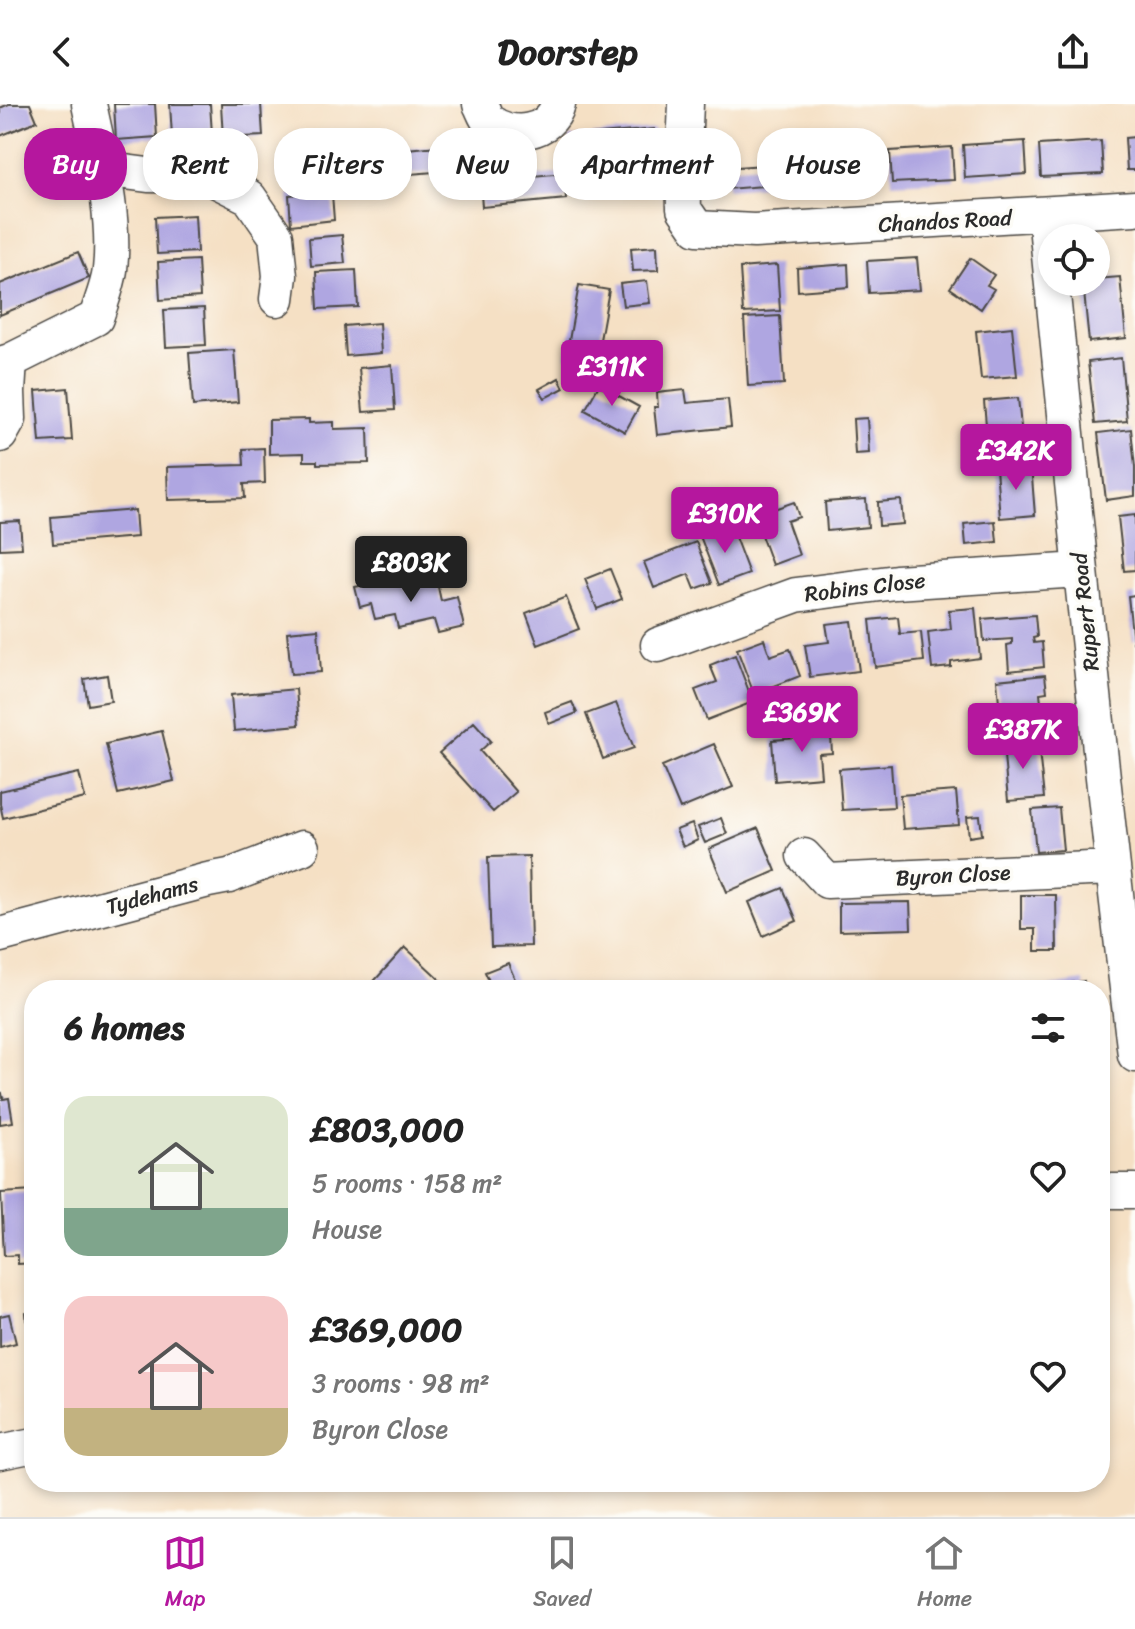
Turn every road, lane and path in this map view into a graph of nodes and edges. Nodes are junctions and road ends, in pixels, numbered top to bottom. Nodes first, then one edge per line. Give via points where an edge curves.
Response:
1 (89, 104) edge
2 (480, 104) edge
3 (558, 104) edge
4 (686, 104) edge
5 (94, 128) edge
6 (127, 172) edge
7 (107, 200) edge
8 (1135, 208) edge
9 (1045, 215) junction
10 (277, 299) dead end
11 (5, 362) edge
12 (0, 435) edge
13 (1080, 570) junction
14 (658, 645) dead end
15 (1121, 816) edge
16 (302, 848) dead end
17 (804, 856) dead end
18 (1112, 868) junction
19 (0, 935) edge
20 (1135, 1055) edge
21 (1110, 1191) edge
22 (1135, 1191) edge
23 (24, 1447) edge
24 (0, 1452) edge

1 - 5 street
2 - 3 street via 488,120 511,133 536,130
4 - 9 street, Chandos Road via 684,209 697,228 754,231
6 - 10 street via 207,176 249,197 276,236
7 - 11 street via 110,271 96,318
8 - 9 street, Chandos Road
9 - 13 street, Rupert Road
11 - 12 street via 9,419
13 - 14 street, Robins Close via 896,582 796,595
13 - 15 street, Rupert Road
15 - 18 street, Rupert Road
16 - 19 street, Tydehams via 229,876
17 - 18 street, Byron Close via 827,881
18 - 20 street, Rupert Road
21 - 22 street
23 - 24 street

